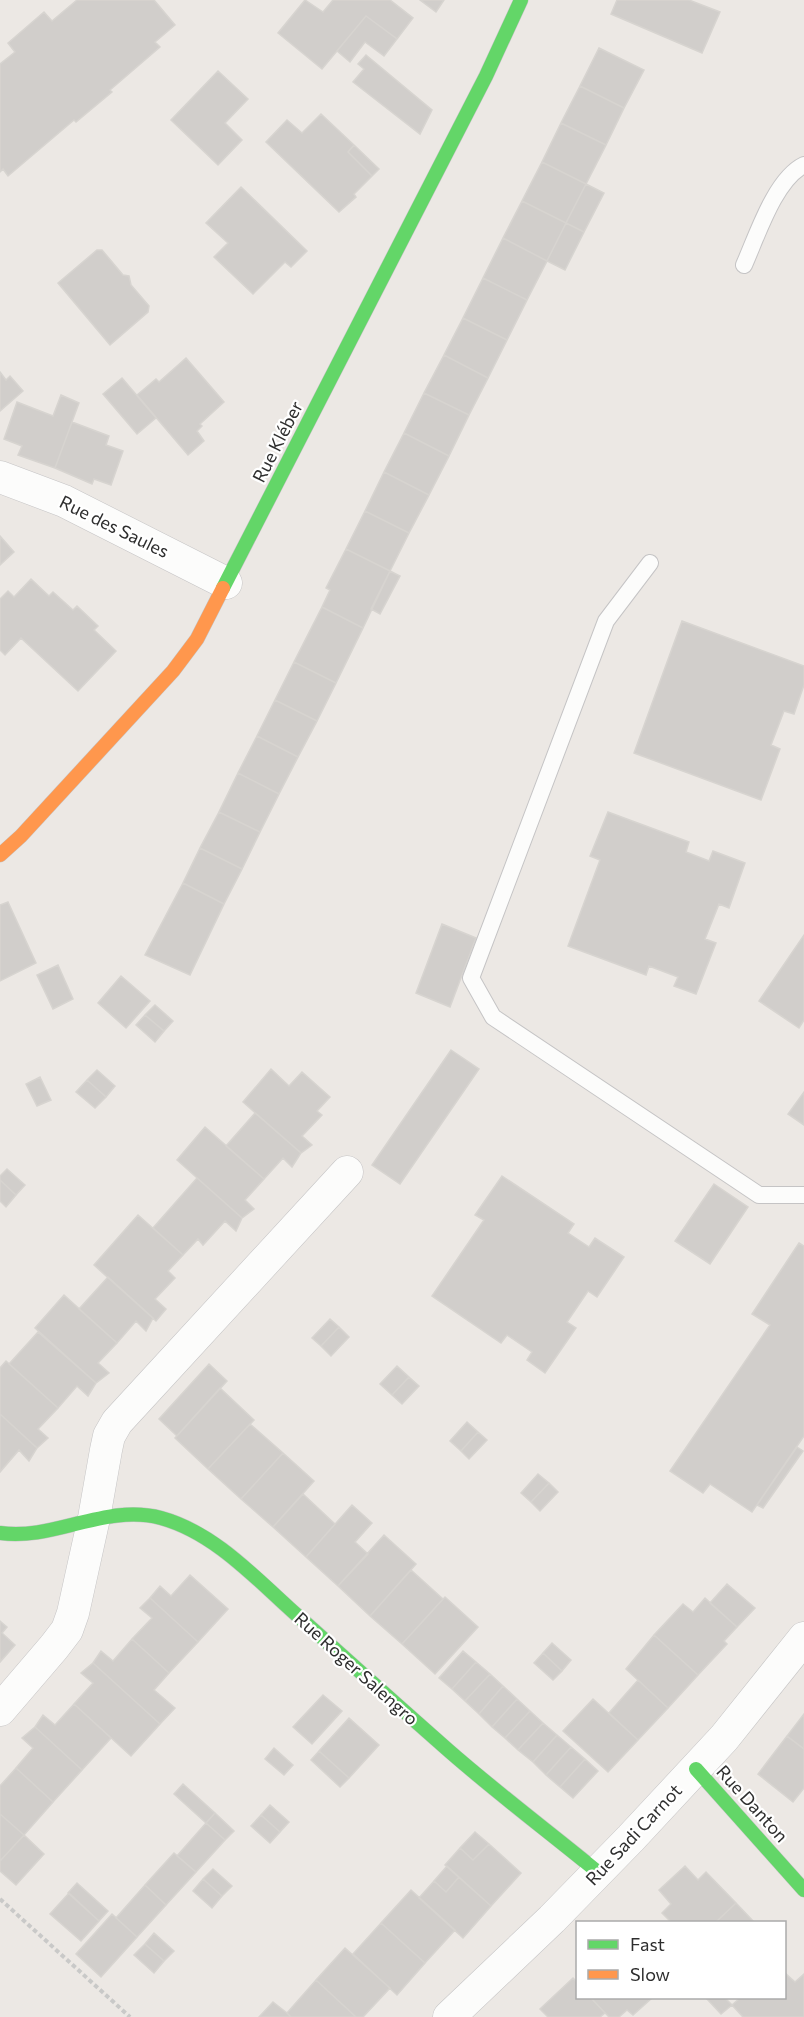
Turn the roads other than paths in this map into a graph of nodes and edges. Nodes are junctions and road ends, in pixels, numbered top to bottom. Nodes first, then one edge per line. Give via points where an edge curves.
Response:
1 (521, 0) edge
2 (804, 165) edge
3 (744, 265) dead end
4 (0, 477) edge
5 (651, 563) dead end
6 (226, 583) junction
7 (0, 855) edge
8 (346, 1172) dead end
9 (804, 1195) edge
10 (94, 1518) junction
11 (0, 1533) edge
12 (804, 1638) edge
13 (0, 1710) edge
14 (696, 1769) junction
15 (599, 1873) junction
16 (804, 1890) edge
17 (449, 2017) edge

1 - 6 street, Rue Kléber via 486,76
2 - 3 lane via 778,190
4 - 6 street, Rue des Saules via 64,501
5 - 9 lane via 606,621 471,978 493,1017 759,1196
6 - 7 street, Rue Kléber via 197,639 173,671
8 - 10 street via 117,1422 109,1436
10 - 11 street, Rue Roger Salengro via 25,1536
10 - 13 street via 67,1630
10 - 15 street, Rue Roger Salengro via 148,1514 208,1539 450,1752
12 - 14 street, Rue Sadi Carnot
14 - 15 street, Rue Sadi Carnot
14 - 16 street, Rue Danton
15 - 17 street, Rue Sadi Carnot

